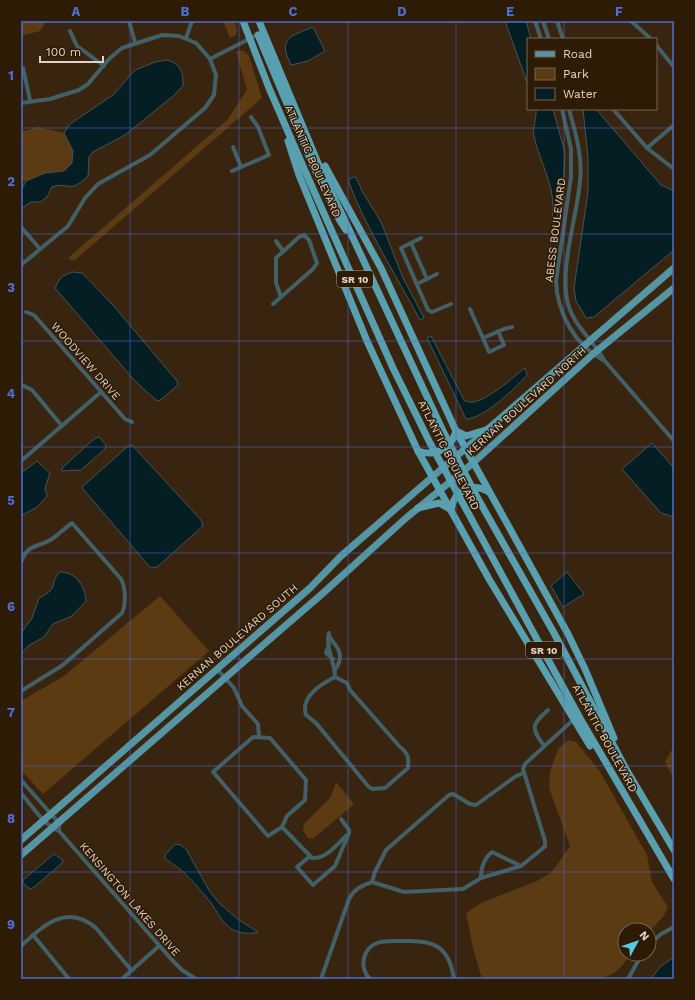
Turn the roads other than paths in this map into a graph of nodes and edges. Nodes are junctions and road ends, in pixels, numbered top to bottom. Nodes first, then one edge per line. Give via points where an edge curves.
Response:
1 (129, 21) edge
2 (192, 21) edge
3 (243, 21) edge
4 (259, 21) edge
5 (535, 21) edge
6 (543, 21) edge
7 (556, 21) edge
8 (631, 21) edge
9 (70, 31) dead end
10 (261, 34) junction
11 (186, 38) junction
12 (250, 38) junction
13 (541, 38) edge
14 (549, 38) edge
15 (563, 38) edge
16 (650, 38) edge
17 (135, 42) junction
18 (657, 46) edge
19 (660, 51) junction
20 (657, 53) edge
21 (210, 58) junction
22 (104, 66) junction
23 (674, 67) edge
24 (23, 68) dead end
25 (30, 100) junction
26 (21, 103) edge
27 (294, 109) junction
28 (562, 110) edge
29 (569, 110) edge
30 (615, 110) edge
31 (280, 114) junction
32 (251, 118) dead end
33 (674, 125) edge
34 (233, 146) dead end
35 (647, 148) junction
36 (241, 167) junction
37 (674, 169) edge
38 (232, 171) dead end
39 (21, 227) edge
40 (421, 238) dead end
41 (276, 241) dead end
42 (411, 243) junction
43 (358, 246) junction
44 (40, 249) junction
45 (283, 251) junction
46 (21, 264) edge
47 (674, 268) edge
48 (437, 274) dead end
49 (427, 279) junction
50 (417, 284) junction
51 (674, 288) edge
52 (281, 297) junction
53 (272, 304) dead end
54 (451, 304) dead end
55 (470, 309) dead end
56 (26, 312) dead end
57 (512, 327) dead end
58 (498, 331) junction
59 (482, 338) junction
60 (590, 340) junction
61 (584, 345) junction
62 (596, 352) junction
63 (22, 385) dead end
64 (101, 392) junction
65 (132, 422) dead end
66 (62, 426) junction
67 (489, 429) junction
68 (456, 431) junction
69 (674, 441) edge
70 (465, 448) junction
71 (418, 451) junction
72 (21, 461) edge
73 (474, 463) junction
74 (433, 476) junction
75 (440, 491) junction
76 (489, 492) junction
77 (418, 508) junction
78 (451, 510) junction
79 (21, 562) edge
80 (322, 594) joint
81 (217, 669) junction
82 (335, 670) junction
83 (225, 678) junction
84 (335, 678) junction
85 (21, 691) edge
86 (548, 710) dead end
87 (573, 720) junction
88 (259, 737) junction
89 (544, 746) junction
90 (626, 769) junction
91 (524, 773) junction
92 (21, 780) edge
93 (622, 792) junction
94 (21, 793) edge
95 (51, 814) junction
96 (341, 819) dead end
97 (44, 820) junction
98 (59, 823) junction
99 (282, 827) junction
100 (56, 829) junction
101 (349, 833) junction
102 (21, 840) edge
103 (674, 850) edge
104 (21, 855) edge
105 (310, 856) junction
106 (521, 866) junction
107 (481, 878) junction
108 (674, 879) edge
109 (372, 882) junction
110 (674, 926) edge
111 (32, 935) junction
112 (657, 938) edge
113 (21, 946) edge
114 (159, 946) junction
115 (638, 962) edge
116 (132, 970) junction
117 (66, 975) junction
118 (61, 979) edge
119 (69, 979) edge
120 (122, 979) edge
121 (196, 979) edge
122 (321, 979) edge
123 (370, 979) edge
124 (454, 979) edge
125 (628, 979) edge

1 - 17 street
2 - 11 street
3 - 12 highway, ATLANTIC BOULEVARD / SR 10
4 - 10 highway, ATLANTIC BOULEVARD / SR 10
5 - 13 street
6 - 14 street
7 - 15 street
8 - 16 street
9 - 22 street via 77,46
10 - 12 street
10 - 27 highway, ATLANTIC BOULEVARD / SR 10
10 - 43 highway via 314,168 339,219
11 - 17 street via 162,35
11 - 21 street via 202,48
12 - 21 street
12 - 31 highway, ATLANTIC BOULEVARD / SR 10
17 - 22 street via 117,52
18 - 19 street
19 - 20 street
19 - 23 street
21 - 44 street via 216,71 216,83 214,95 208,105 150,155 98,184 85,198 68,226
22 - 25 street via 79,90 50,98
24 - 25 street
25 - 26 street
27 - 43 highway, ATLANTIC BOULEVARD / SR 10
27 - 68 highway via 381,268
28 - 61 street, ABESS BOULEVARD via 571,149 571,177 556,289 566,322
29 - 60 street, ABESS BOULEVARD via 580,148 581,179 565,285 574,320
30 - 35 street
31 - 71 highway via 299,175 345,289
31 - 93 highway, ATLANTIC BOULEVARD / SR 10 via 393,368 430,443 464,509
32 - 36 street via 258,127 269,155
33 - 35 street
34 - 36 street
35 - 37 street
36 - 38 street
39 - 44 street
40 - 42 street
41 - 45 street
42 - 49 street
42 - 50 street via 401,248
43 - 90 highway, ATLANTIC BOULEVARD / SR 10 via 443,432
44 - 46 street
45 - 52 street via 276,258 275,266 276,283
45 - 52 street via 304,235 309,240 317,264
47 - 60 main road, KERNAN BOULEVARD NORTH
48 - 49 street
49 - 50 street
50 - 54 street via 428,310 432,312
51 - 62 main road, KERNAN BOULEVARD NORTH
52 - 53 street
55 - 59 street
56 - 64 street, WOODVIEW DRIVE via 34,315
57 - 58 street
58 - 59 street
58 - 59 street via 504,345 494,350 489,352
60 - 61 main road, KERNAN BOULEVARD NORTH
60 - 62 street, ABESS BOULEVARD
61 - 62 street, ABESS BOULEVARD
61 - 67 main road, KERNAN BOULEVARD NORTH
62 - 69 street, ABESS BOULEVARD
62 - 73 main road, KERNAN BOULEVARD NORTH
63 - 66 street via 32,390
64 - 65 street, WOODVIEW DRIVE via 124,419
64 - 66 street
66 - 72 street
67 - 68 highway via 466,436
67 - 70 main road, KERNAN BOULEVARD NORTH
68 - 70 highway
68 - 71 highway via 452,442 442,451 430,454
70 - 73 highway
70 - 74 main road, KERNAN BOULEVARD SOUTH
71 - 74 highway
73 - 75 main road, KERNAN BOULEVARD NORTH
73 - 76 highway
74 - 75 highway
74 - 81 main road, KERNAN BOULEVARD SOUTH
75 - 77 main road, KERNAN BOULEVARD NORTH
75 - 78 highway
76 - 78 highway via 477,487 464,489 455,498
76 - 90 highway via 585,669
77 - 78 highway via 439,503
77 - 80 main road, KERNAN BOULEVARD NORTH
78 - 87 highway
79 - 85 street via 29,548 50,540 72,523 121,579 125,608 63,665
80 - 83 main road, KERNAN BOULEVARD SOUTH
81 - 83 street
81 - 95 main road, KERNAN BOULEVARD SOUTH
82 - 82 street via 340,654 339,648 329,634
82 - 84 street
83 - 88 street via 234,688 242,706 258,724
83 - 98 main road, KERNAN BOULEVARD SOUTH
84 - 84 street via 308,698 305,704 306,715 316,723 368,786 372,789 385,788 408,768 409,758 350,690 347,683
86 - 89 street via 535,723 534,728
87 - 89 street
87 - 93 highway
88 - 99 street via 270,738 306,780 305,800 287,816
88 - 99 street via 251,738 213,772 268,836
89 - 91 street via 525,764
90 - 103 highway, ATLANTIC BOULEVARD / SR 10
91 - 106 street via 545,846
91 - 109 street via 476,805 453,794 449,795 386,850
92 - 95 street
93 - 108 highway, ATLANTIC BOULEVARD / SR 10
94 - 97 street, KENSINGTON LAKES DRIVE
95 - 97 main road, KERNAN BOULEVARD SOUTH
95 - 98 street
96 - 101 street via 350,830
97 - 100 street, KENSINGTON LAKES DRIVE
97 - 102 main road, KERNAN BOULEVARD SOUTH
98 - 100 main road, KERNAN BOULEVARD SOUTH
99 - 105 street
100 - 104 main road, KERNAN BOULEVARD SOUTH
100 - 114 street, KENSINGTON LAKES DRIVE
101 - 105 street via 325,855 318,858
101 - 105 street via 335,866 313,885 297,867
106 - 107 street
106 - 107 street via 492,852 481,867
107 - 109 street via 463,889 404,892
109 - 122 street via 359,887 349,898
110 - 112 street
111 - 113 street
111 - 116 street via 58,919 77,917 90,922
111 - 117 street
114 - 116 street
114 - 121 street, KENSINGTON LAKES DRIVE via 182,970
115 - 125 street
116 - 120 street
117 - 118 street
117 - 119 street
123 - 124 street via 363,958 371,946 382,941 426,941 435,944 446,955

